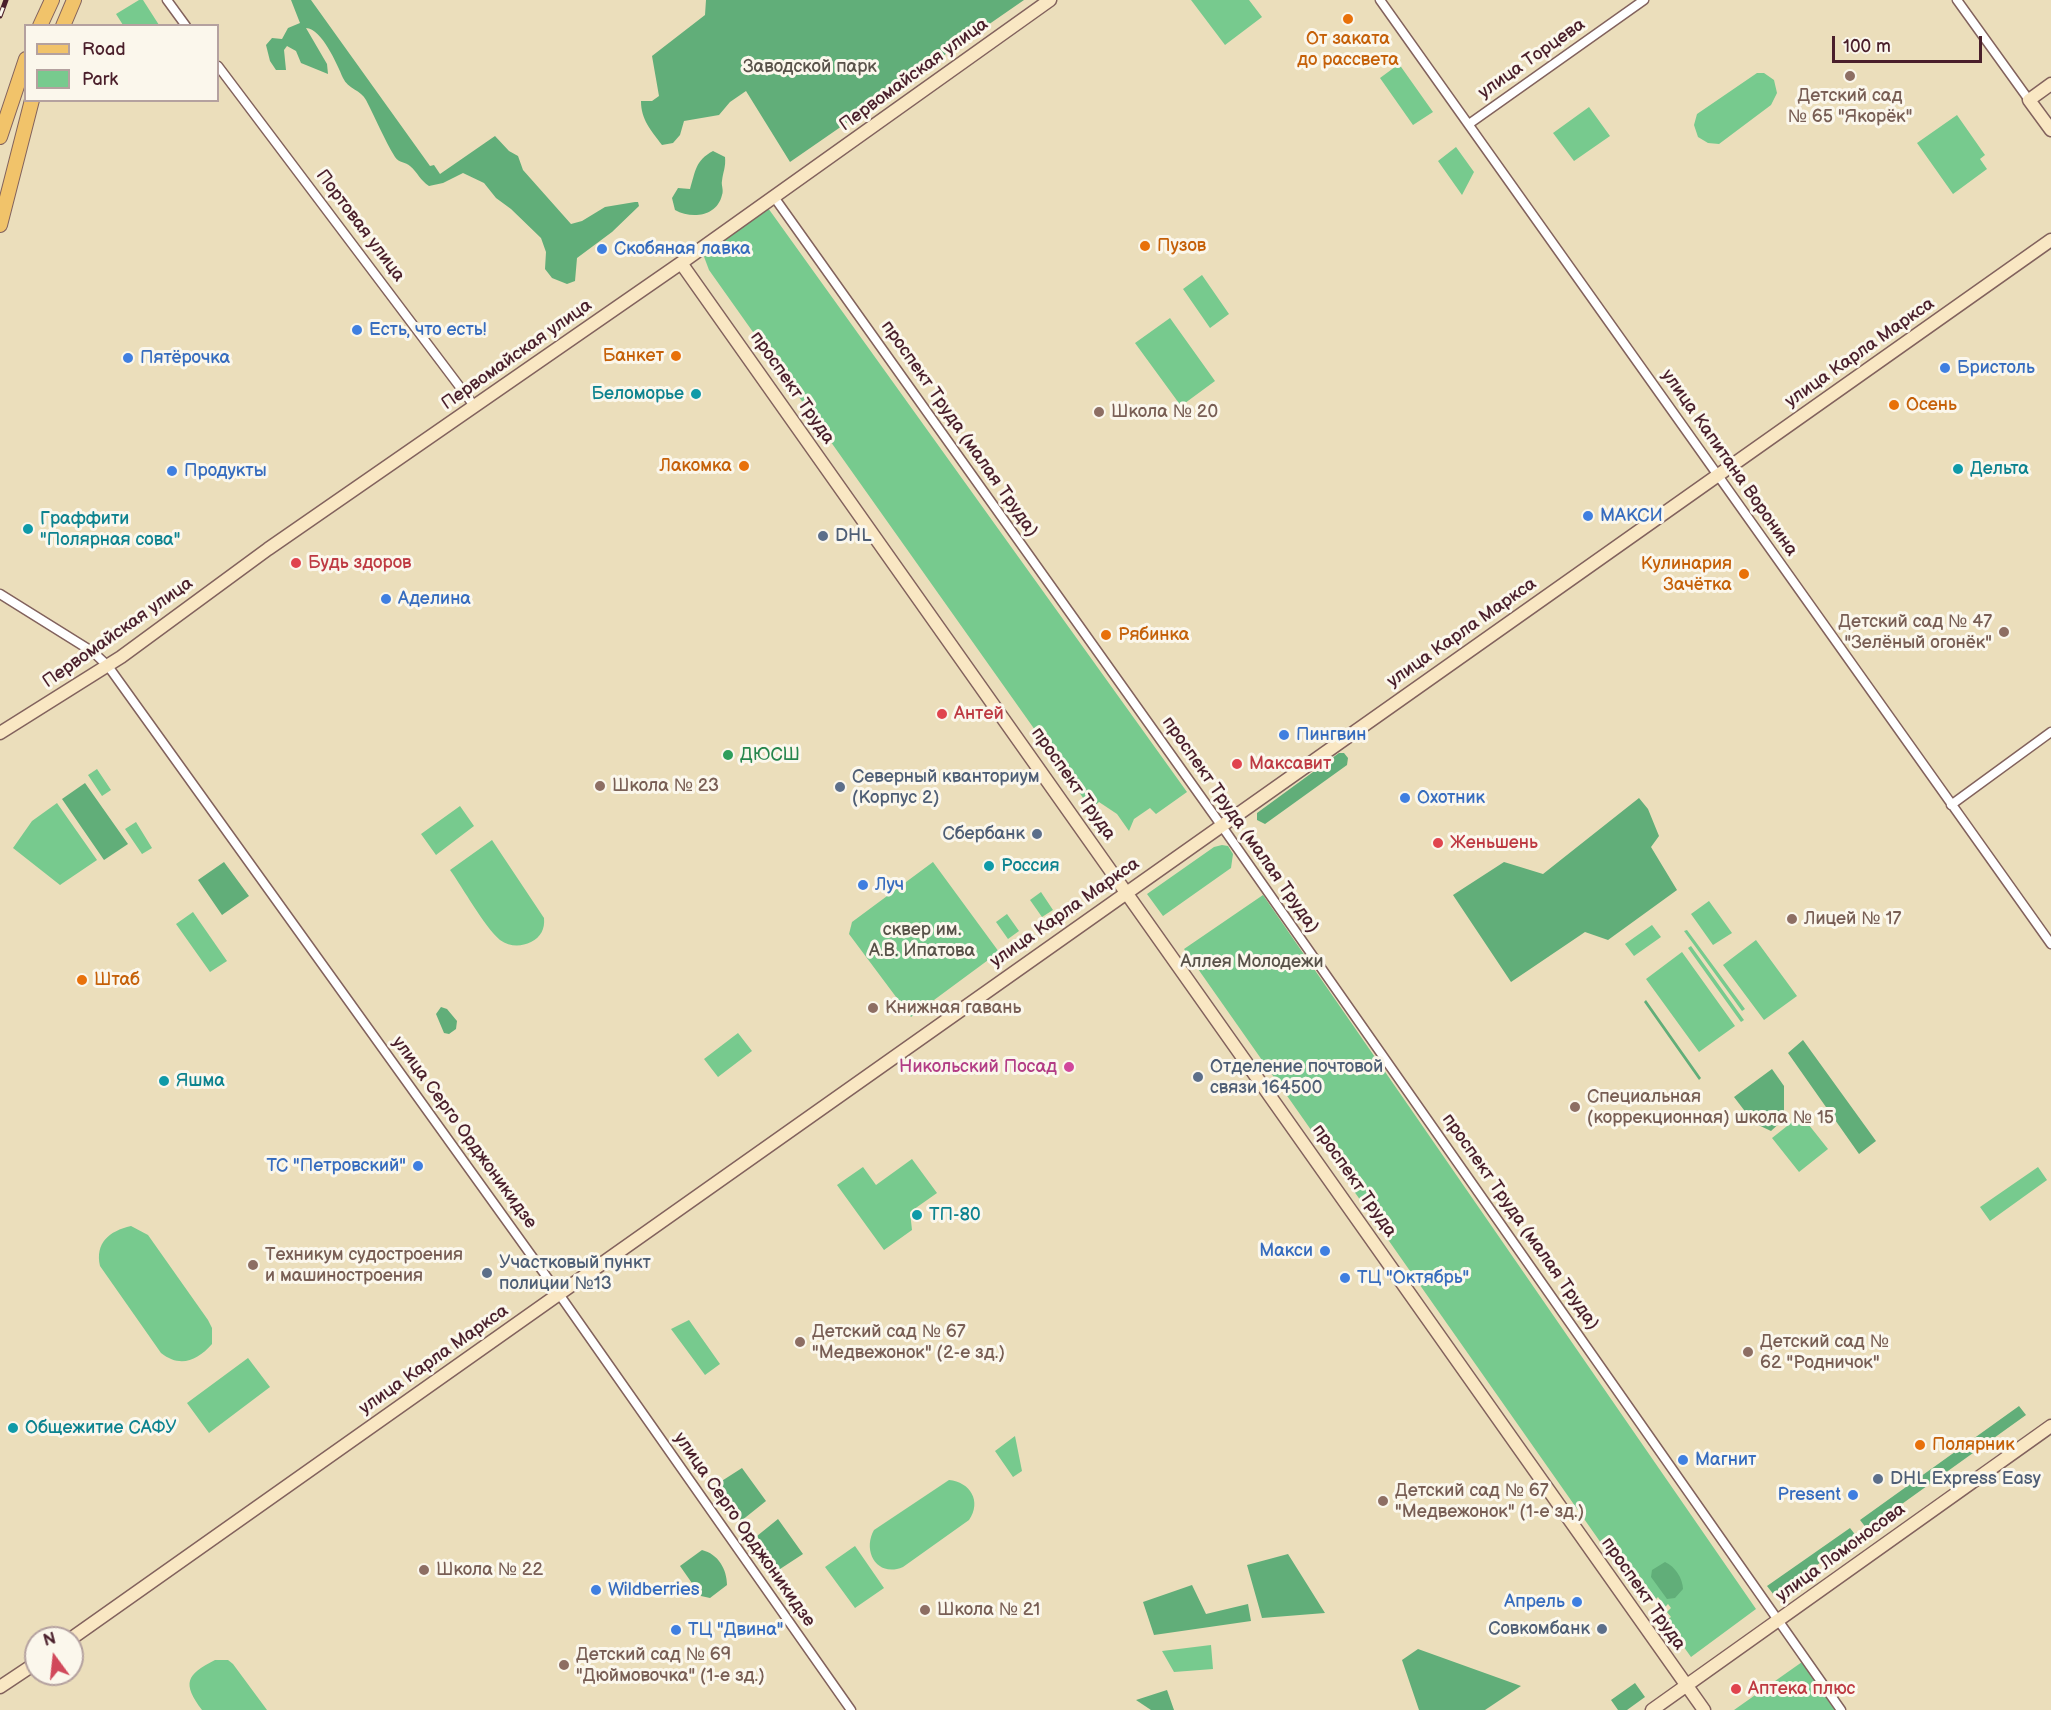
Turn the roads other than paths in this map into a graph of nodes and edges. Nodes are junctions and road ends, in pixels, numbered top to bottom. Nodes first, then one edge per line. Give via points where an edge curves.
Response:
1 (52, 0) edge
2 (74, 0) edge
3 (167, 0) edge
4 (1050, 0) edge
5 (1380, 0) edge
6 (1644, 0) edge
7 (1957, 0) edge
8 (41, 24) edge
9 (64, 24) edge
10 (185, 24) edge
11 (24, 65) edge
12 (219, 67) edge
13 (2051, 84) edge
14 (2029, 100) junction
15 (31, 102) edge
16 (1469, 124) junction
17 (2051, 130) edge
18 (0, 137) edge
19 (774, 197) junction
20 (0, 225) edge
21 (2051, 240) edge
22 (681, 263) junction
23 (475, 407) junction
24 (1718, 475) junction
25 (0, 594) edge
26 (108, 666) junction
27 (2051, 732) edge
28 (0, 733) edge
29 (1951, 805) junction
30 (1221, 825) junction
31 (1128, 891) junction
32 (2051, 945) edge
33 (558, 1294) junction
34 (2051, 1426) edge
35 (1778, 1620) junction
36 (84, 1630) edge
37 (24, 1671) edge
38 (1686, 1686) junction
39 (0, 1688) edge
40 (851, 1710) edge
41 (1652, 1710) edge
42 (1704, 1710) edge
43 (1841, 1710) edge

1 - 8 main road
2 - 9 main road
3 - 10 street
4 - 19 street, Первомайская улица
5 - 16 street, улица Капитана Воронина
6 - 16 street, улица Торцева
7 - 14 street
11 - 18 main road
12 - 23 street, Портовая улица
13 - 14 street
14 - 17 street
15 - 20 main road
16 - 24 street, улица Капитана Воронина
19 - 22 street, Первомайская улица
19 - 30 street, проспект Труда (малая Труда)
21 - 24 street, улица Карла Маркса
22 - 23 street, Первомайская улица
22 - 31 street, проспект Труда
23 - 26 street, Первомайская улица via 268,549
24 - 29 street, улица Капитана Воронина
24 - 30 street, улица Карла Маркса
25 - 26 street, улица Серго Орджоникидзе via 93,652
26 - 28 street, Первомайская улица
26 - 33 street, улица Серго Орджоникидзе
27 - 29 street
29 - 32 street, улица Капитана Воронина
30 - 31 street, улица Карла Маркса
30 - 35 street, проспект Труда (малая Труда)
31 - 33 street, улица Карла Маркса
31 - 38 street, проспект Труда
33 - 36 street, улица Карла Маркса
33 - 40 street, улица Серго Орджоникидзе
34 - 35 street, улица Ломоносова
35 - 38 street, улица Ломоносова
35 - 43 street, проспект Труда (малая Труда)
37 - 39 street
38 - 41 street, улица Ломоносова
38 - 42 street, проспект Труда

